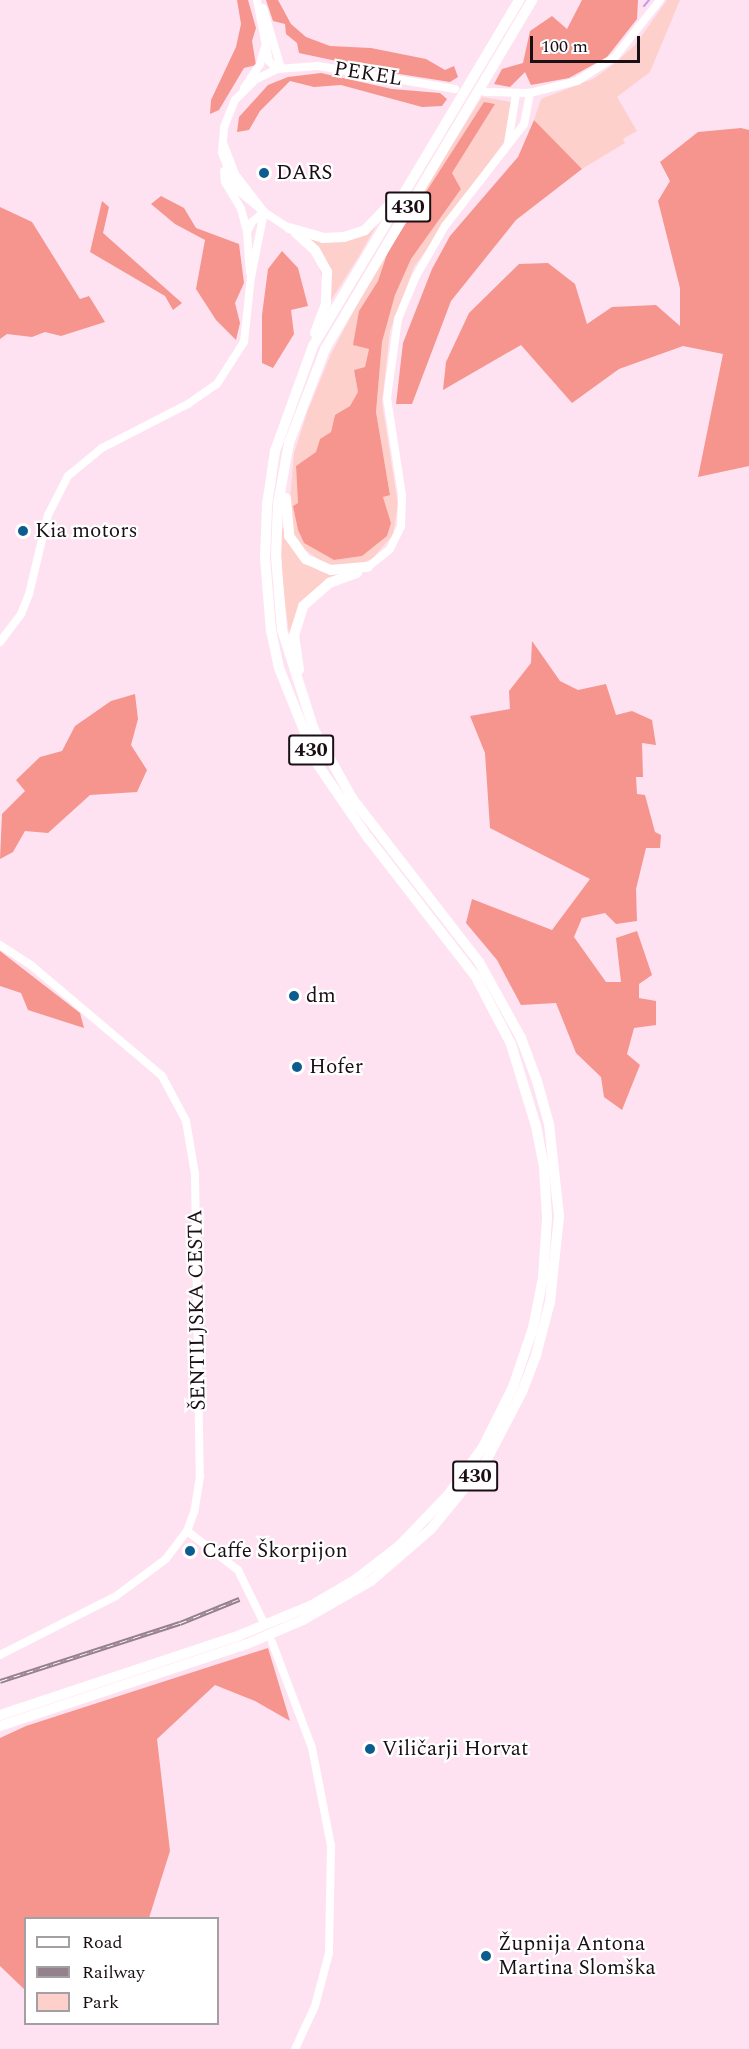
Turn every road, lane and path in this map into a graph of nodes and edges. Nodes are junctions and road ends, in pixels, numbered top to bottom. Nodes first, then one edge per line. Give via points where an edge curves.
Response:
1 (258, 0) edge
2 (519, 0) edge
3 (532, 0) edge
4 (660, 0) edge
5 (265, 41) junction
6 (279, 69) junction
7 (244, 88) junction
8 (454, 89) dead end
9 (485, 92) dead end
10 (530, 93) junction
11 (516, 94) junction
12 (223, 142) junction
13 (506, 148) junction
14 (224, 166) junction
15 (405, 188) junction
16 (264, 212) junction
17 (289, 228) junction
18 (247, 232) junction
19 (251, 277) junction
20 (313, 346) junction
21 (289, 443) junction
22 (368, 567) junction
23 (0, 642) edge
24 (304, 706) junction
25 (0, 945) edge
26 (187, 1532) junction
27 (262, 1619) dead end
28 (272, 1642) dead end
29 (0, 1655) edge
30 (0, 1715) edge
31 (0, 1726) edge
32 (295, 2049) edge

1 - 5 main road
1 - 6 main road
2 - 15 highway, 430
3 - 21 highway, 430 via 325,349
4 - 10 main road via 631,41 597,70 560,87
5 - 6 main road via 269,61
5 - 7 main road via 260,64
6 - 7 street
6 - 8 main road, PEKEL via 318,66
7 - 12 street via 227,116
9 - 11 main road
10 - 11 main road
10 - 13 main road via 524,124
11 - 13 main road
12 - 14 street
12 - 16 street via 235,174
13 - 22 main road via 435,241 398,319 387,398 402,495 401,526 390,549
14 - 16 street via 240,194
14 - 18 street via 225,182 241,209
15 - 17 highway via 373,224 354,234 323,238
15 - 20 highway, 430
16 - 17 main road
16 - 18 street
16 - 19 street
17 - 20 highway via 315,250 327,272 326,304
18 - 19 street
19 - 23 street via 244,342 217,384 188,404 102,448 63,483 48,515 29,594 21,614
20 - 30 highway, 430 via 275,451 267,505 267,598 277,659 318,765 368,838 476,977 511,1044 542,1157 547,1217 543,1278 533,1328 513,1388 483,1447 448,1495 399,1546 355,1580 312,1605 180,1657
21 - 22 highway via 285,521 295,546 306,560 331,570
21 - 24 highway, 430 via 278,504 277,587 282,630
22 - 24 highway via 322,588 297,616 294,636
24 - 31 highway, 430 via 352,798 478,962 521,1038 537,1081 549,1124 559,1216 555,1268 539,1347 522,1392 485,1463 458,1498 404,1554 332,1605 248,1644
25 - 26 street, ŠENTILJSKA CESTA via 49,980 162,1076 175,1095 190,1133 195,1174 200,1476
26 - 27 street via 238,1570
26 - 29 street, ŠENTILJSKA CESTA via 166,1559 116,1596
28 - 32 street via 312,1748 331,1845 328,1953 315,2006

